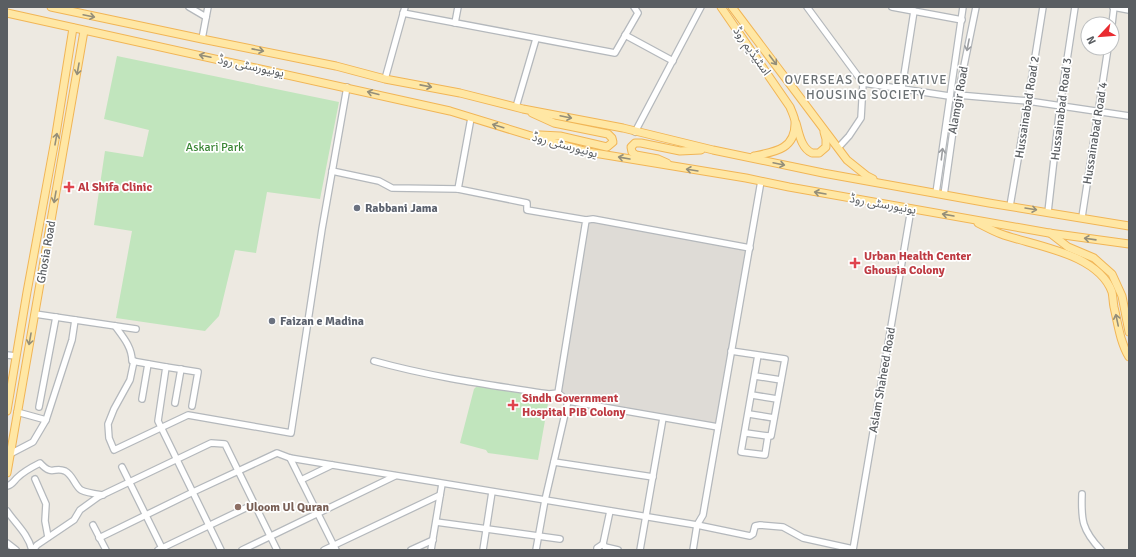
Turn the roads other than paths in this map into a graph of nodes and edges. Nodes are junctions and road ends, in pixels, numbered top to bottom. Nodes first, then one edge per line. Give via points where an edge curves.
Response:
1 (51, 7) edge
2 (189, 7) edge
3 (208, 7) edge
4 (458, 7) edge
5 (634, 7) edge
6 (701, 7) edge
7 (807, 7) edge
8 (892, 7) edge
9 (963, 7) edge
10 (976, 7) edge
11 (1042, 7) edge
12 (1075, 7) edge
13 (1113, 7) edge
14 (727, 8) edge
15 (404, 10) edge
16 (1129, 10) edge
17 (914, 11) junction
18 (7, 13) edge
19 (206, 17) junction
20 (962, 20) junction
21 (455, 23) junction
22 (73, 28) junction
23 (84, 30) junction
24 (625, 35) junction
25 (202, 39) junction
26 (536, 39) junction
27 (1107, 56) edge
28 (673, 61) junction
29 (385, 79) junction
30 (863, 83) junction
31 (347, 87) junction
32 (902, 88) junction
33 (958, 95) junction
34 (949, 96) junction
35 (1028, 102) junction
36 (1060, 106) junction
37 (519, 108) junction
38 (1099, 112) junction
39 (1129, 116) edge
40 (471, 118) junction
41 (795, 122) junction
42 (822, 126) junction
43 (635, 132) junction
44 (528, 135) junction
45 (838, 148) junction
46 (714, 150) junction
47 (750, 157) junction
48 (676, 167) junction
49 (332, 171) junction
50 (761, 181) junction
51 (894, 186) junction
52 (458, 189) junction
53 (936, 193) junction
54 (944, 194) junction
55 (1010, 206) junction
56 (911, 209) junction
57 (1048, 212) junction
58 (1082, 217) junction
59 (969, 219) junction
60 (586, 220) junction
61 (1129, 226) edge
62 (1049, 233) junction
63 (1129, 244) edge
64 (750, 248) junction
65 (34, 317) junction
66 (56, 317) junction
67 (23, 318) junction
68 (75, 320) junction
69 (115, 326) junction
70 (136, 329) dead end
71 (1129, 332) edge
72 (731, 352) junction
73 (7, 355) edge
74 (758, 355) junction
75 (16, 356) junction
76 (1129, 357) edge
77 (134, 361) junction
78 (374, 362) dead end
79 (148, 364) junction
80 (166, 367) junction
81 (181, 370) junction
82 (10, 376) edge
83 (755, 376) junction
84 (781, 380) junction
85 (558, 393) junction
86 (752, 395) junction
87 (8, 396) edge
88 (142, 399) dead end
89 (777, 399) junction
90 (568, 401) junction
91 (175, 403) dead end
92 (192, 406) dead end
93 (39, 407) dead end
94 (7, 411) edge
95 (17, 412) junction
96 (749, 414) junction
97 (663, 418) junction
98 (774, 418) junction
99 (46, 420) junction
100 (718, 426) junction
101 (161, 428) junction
102 (746, 433) junction
103 (768, 436) junction
104 (10, 454) junction
105 (290, 458) junction
106 (177, 460) junction
107 (554, 462) junction
108 (332, 465) junction
109 (122, 467) dead end
110 (238, 471) junction
111 (7, 473) edge
112 (395, 476) junction
113 (653, 477) junction
114 (35, 479) dead end
115 (301, 480) junction
116 (130, 482) junction
117 (442, 484) junction
118 (7, 486) edge
119 (192, 492) junction
120 (492, 492) junction
121 (1082, 494) dead end
122 (103, 495) junction
123 (440, 495) junction
124 (545, 500) junction
125 (254, 504) junction
126 (7, 511) edge
127 (610, 511) junction
128 (318, 513) junction
129 (146, 514) junction
130 (646, 517) junction
131 (436, 522) junction
132 (93, 525) dead end
133 (209, 525) junction
134 (697, 525) junction
135 (486, 529) junction
136 (539, 535) junction
137 (270, 536) junction
138 (48, 537) junction
139 (99, 538) junction
140 (560, 539) dead end
141 (433, 540) junction
142 (7, 543) edge
143 (603, 544) junction
144 (335, 548) edge
145 (161, 549) edge
146 (16, 550) edge
147 (32, 550) edge
148 (106, 550) edge
149 (221, 550) edge
150 (242, 550) edge
151 (277, 550) edge
152 (324, 550) edge
153 (411, 550) edge
154 (431, 550) edge
155 (483, 550) edge
156 (536, 550) edge
157 (597, 550) edge
158 (618, 550) edge
159 (640, 550) edge
160 (693, 550) edge
161 (853, 550) edge
162 (1101, 550) edge

1 -> 25 main road, یونیورسٹی روڈ
2 - 19 street
3 - 19 street
4 - 21 street
5 - 24 street via 638,13
6 - 28 street
7 - 30 street
8 - 17 street
9 - 20 street, Alamgir Road
10 -> 33 street, Alamgir Road
11 - 35 street, Hussainabad Road 2
12 - 36 street, Hussainabad Road 3
13 - 16 street
14 - 41 main road, اسٹیڈیم روڈ via 790,107
14 -> 42 main road, اسٹیڈیم روڈ
15 - 21 street
15 - 29 street
17 - 20 street
17 - 32 street
18 - 22 main road, یونیورسٹی روڈ
19 - 25 street
20 - 34 street, Alamgir Road
21 - 26 street
22 - 23 main road, یونیورسٹی روڈ
67 -> 22 main road
31 -> 23 main road, یونیورسٹی روڈ
23 -> 65 main road, Ghosia Road
24 - 26 street via 615,53
24 - 28 street
25 -> 29 main road, یونیورسٹی روڈ via 336,66
26 - 37 street
27 - 38 street, Hussainabad Road 4
28 - 43 street
29 -> 37 main road, یونیورسٹی روڈ via 460,93
30 - 32 street
30 - 45 street via 861,118
40 -> 31 main road, یونیورسٹی روڈ
31 - 49 street
32 - 34 street
33 - 35 street
33 - 54 street, Alamgir Road
53 -> 34 street, Alamgir Road
35 - 36 street
35 - 55 street, Hussainabad Road 2
36 - 38 street
36 - 57 street, Hussainabad Road 3
37 -> 43 main road, یونیورسٹی روڈ
37 - 44 main road via 554,123 608,134 613,142 607,147 560,136
38 - 39 street
38 - 58 street, Hussainabad Road 4
44 -> 40 main road, یونیورسٹی روڈ
40 - 52 street
41 - 42 main road, اسٹیڈیم روڈ via 802,143 812,153 819,153 826,146
41 - 47 main road via 793,138 786,147 776,152
42 - 45 main road, اسٹیڈیم روڈ
43 - 46 main road, یونیورسٹی روڈ
48 -> 44 main road, یونیورسٹی روڈ via 588,152
45 - 51 main road, اسٹیڈیم روڈ via 847,160 867,176
46 - 47 main road, یونیورسٹی روڈ
46 - 48 main road via 680,151 641,143 634,143 631,147 636,155 658,159
47 -> 51 main road, یونیورسٹی روڈ
50 -> 48 main road, یونیورسٹی روڈ
49 - 52 street via 379,181 392,188
49 - 101 street via 291,433 188,415
56 -> 50 main road, یونیورسٹی روڈ
50 - 64 street
51 - 53 main road, یونیورسٹی روڈ
52 - 60 street via 527,203 527,210
53 - 54 main road, یونیورسٹی روڈ
54 - 55 main road, یونیورسٹی روڈ
55 -> 57 main road, یونیورسٹی روڈ
59 -> 56 main road, یونیورسٹی روڈ
56 - 161 street, Aslam Shaheed Road
57 - 58 main road, یونیورسٹی روڈ
58 - 61 main road, یونیورسٹی روڈ
59 - 62 main road, یونیورسٹی روڈ
76 -> 59 main road via 1120,334 1112,292 1092,267 1062,252 1000,233
60 - 64 street via 593,219
60 - 85 street
63 -> 62 main road, یونیورسٹی روڈ
62 - 71 main road via 1068,247 1094,258 1112,274 1122,296
64 - 72 street
65 - 66 street
65 - 67 main road
65 -> 95 main road, Ghosia Road
66 - 68 street
66 - 93 street
67 - 75 main road
68 - 69 street
68 - 99 street via 72,340
69 - 70 street
69 - 77 street via 128,342
72 - 74 street
72 - 100 street
73 - 75 street
74 - 83 street
74 - 84 street via 785,359
75 - 82 main road
77 - 79 street
77 - 101 street via 130,380 108,424 109,438 114,450
78 - 85 street via 446,378 549,394
79 - 80 street
79 - 88 street
80 - 81 street
80 - 101 street via 158,421
81 - 91 street
81 - 92 street via 198,372
82 - 87 main road
83 - 84 street
83 - 86 street
84 - 89 street
85 - 90 street
86 - 89 street
86 - 96 street
87 - 94 main road
89 - 98 street
90 - 97 street
90 - 107 street
95 - 99 street
95 - 104 main road, Ghosia Road
96 - 98 street
96 - 102 street
97 - 100 street
97 - 113 street
98 - 103 street via 771,436
99 - 104 street via 33,442
100 - 134 street via 703,515
101 - 106 street
102 - 103 street
102 - 103 street via 742,452 765,455
104 - 111 main road, Ghosia Road
105 - 108 street
105 - 110 street via 277,453
105 - 115 street
106 - 110 street via 211,443 225,444
106 - 116 street
106 - 119 street
107 - 113 street
107 - 124 street
108 - 112 street
108 - 115 street
109 - 116 street
110 - 119 street
110 - 125 street
112 - 117 street
112 - 128 street
113 - 130 street
114 - 138 street via 46,504
115 - 128 street
116 - 122 street
116 - 129 street
117 - 120 street
117 - 123 street
118 - 122 street via 40,463 50,471 63,470 68,473 81,490
119 - 129 street
119 - 133 street
120 - 124 street
120 - 135 street
121 - 162 street via 1084,526
122 - 138 street via 80,510 74,520
123 - 131 street
123 - 144 street
124 - 127 street
124 - 136 street
125 - 133 street
125 - 137 street
126 - 147 street via 25,533
127 - 130 street
127 - 143 street
128 - 137 street
128 - 144 street
129 - 139 street
129 - 145 street
130 - 134 street
130 - 159 street
131 - 135 street
131 - 141 street
132 - 139 street
133 - 145 street
133 - 149 street
134 - 160 street
134 - 161 street via 750,536 755,526 783,527 803,538
135 - 136 street
135 - 155 street
136 - 140 street
136 - 156 street
137 - 150 street
137 - 151 street
138 - 147 street
139 - 148 street
141 - 153 street
141 - 154 street
142 - 146 street
143 - 157 street
143 - 158 street via 605,547
144 - 152 street

